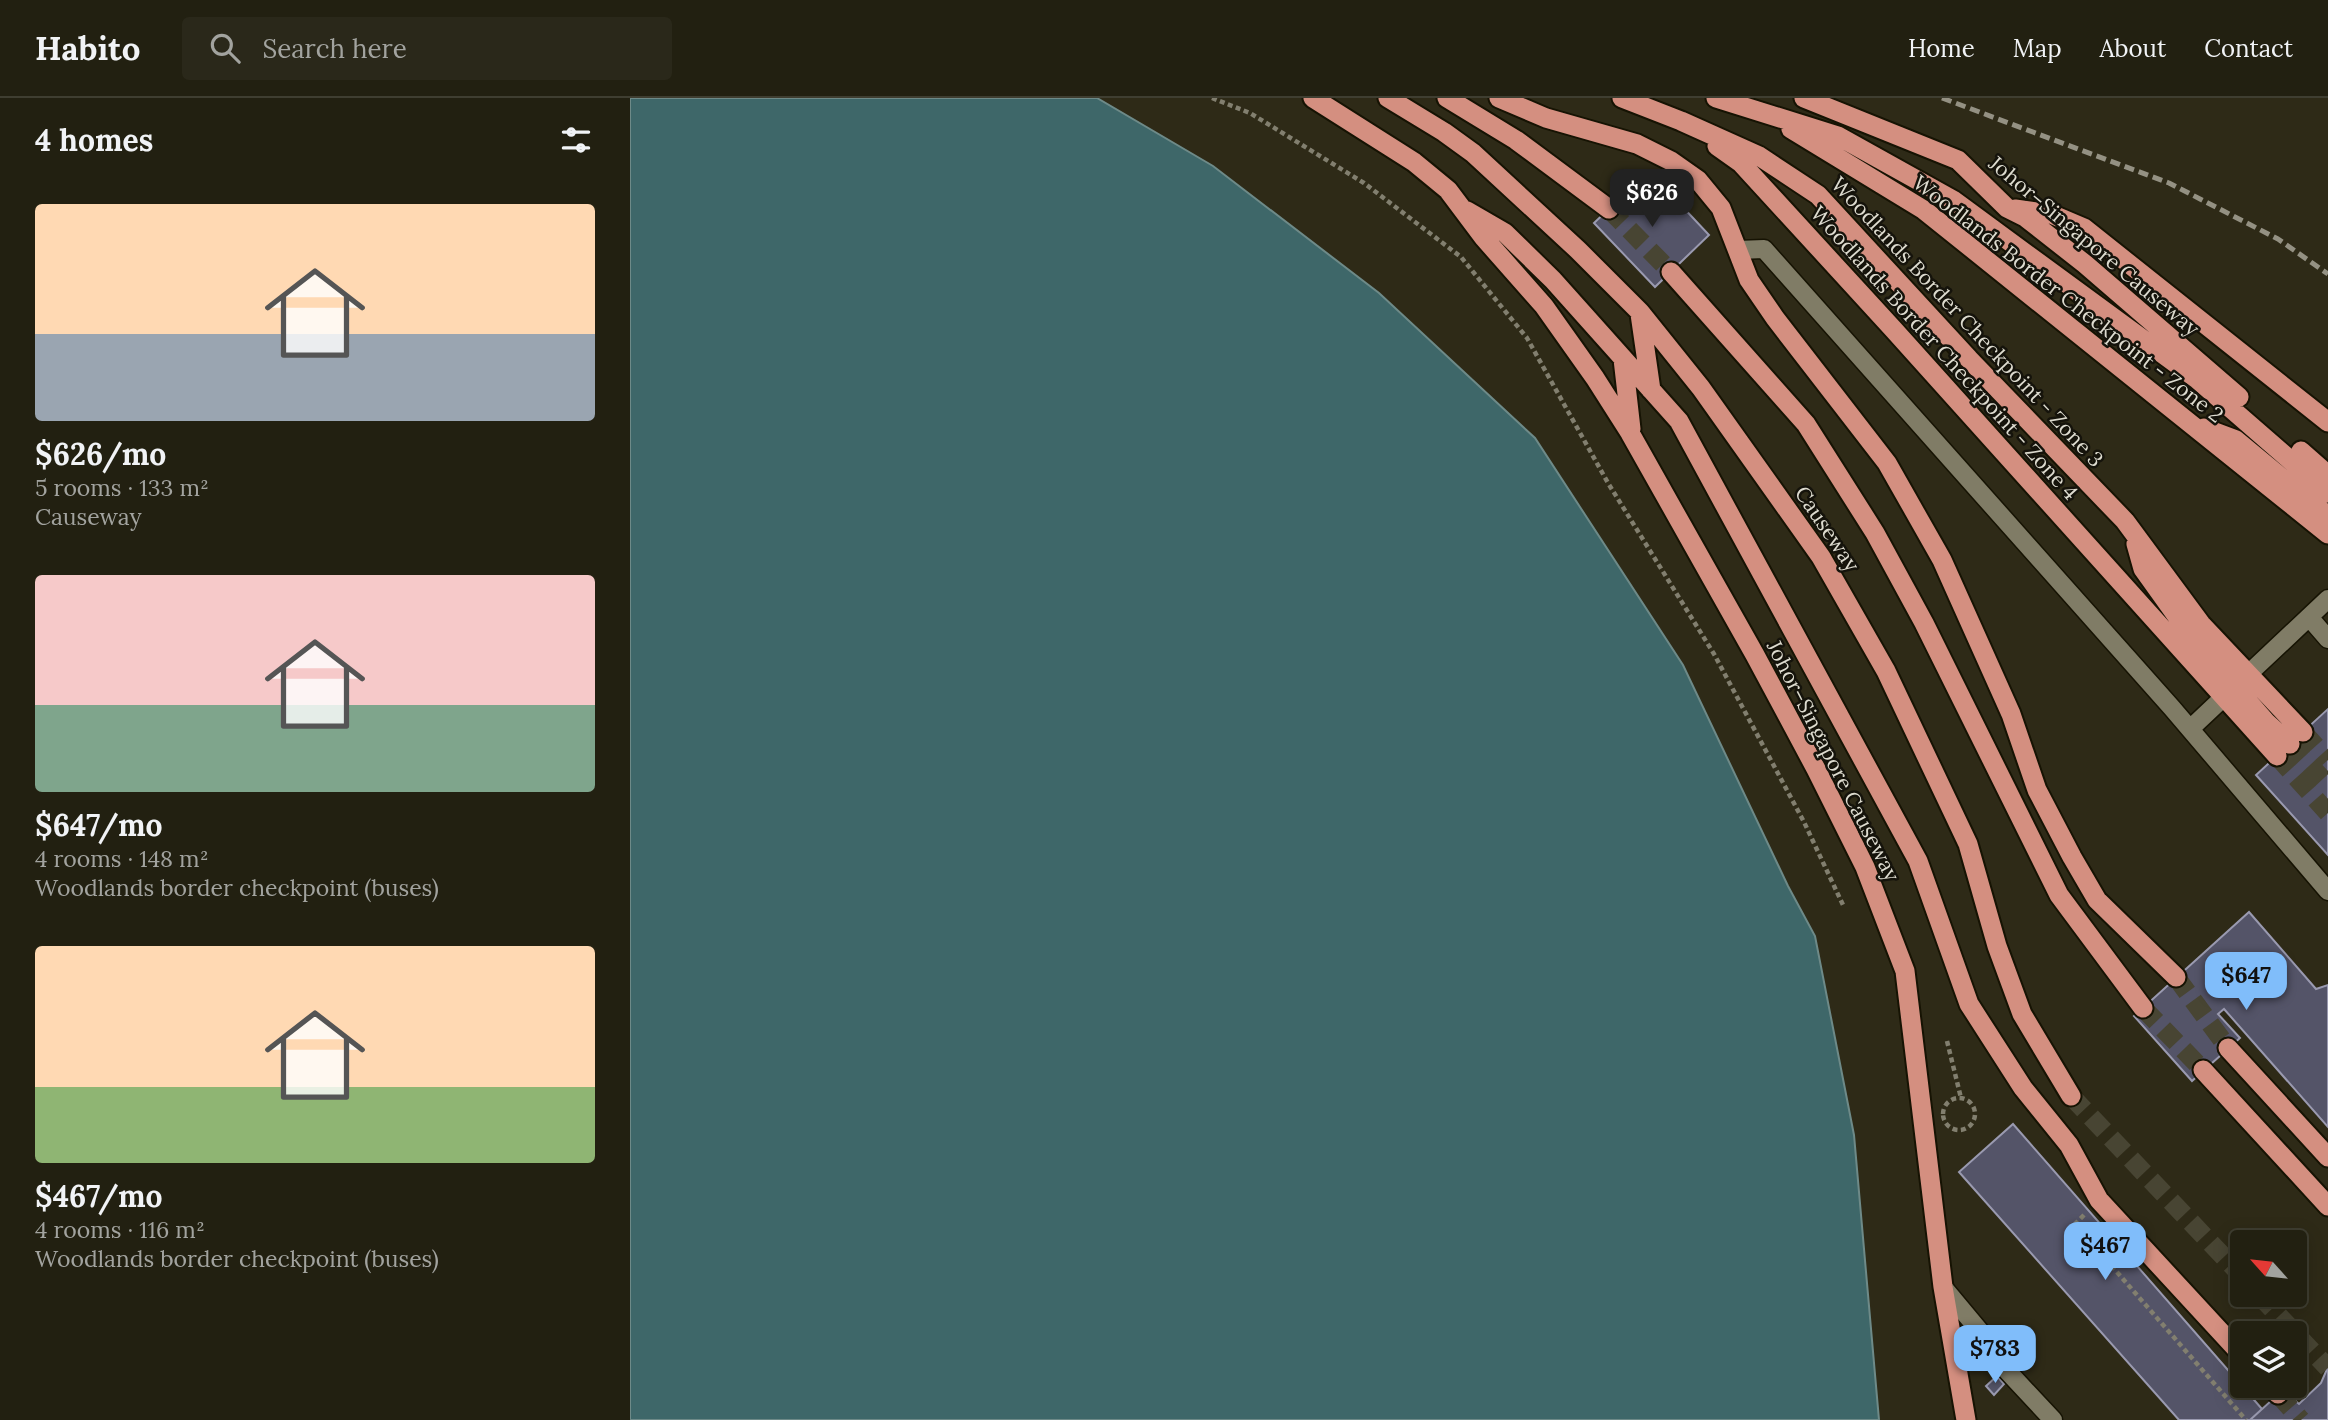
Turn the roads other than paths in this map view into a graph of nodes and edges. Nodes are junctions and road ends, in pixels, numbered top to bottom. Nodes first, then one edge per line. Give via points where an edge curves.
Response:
1 (1313, 98) edge
2 (1388, 98) edge
3 (1447, 98) edge
4 (1499, 98) edge
5 (1622, 98) edge
6 (1716, 98) edge
7 (1804, 98) edge
8 (1769, 116) junction
9 (1681, 121) junction
10 (2007, 208) junction
11 (1463, 209) junction
12 (1609, 209) tunnel mouth
13 (1738, 250) junction
14 (1671, 272) tunnel mouth
15 (1640, 312) junction
16 (1623, 359) junction
17 (1651, 390) junction
18 (2186, 421) junction
19 (2328, 422) edge
20 (1632, 437) junction
21 (2328, 475) edge
22 (2328, 493) edge
23 (2328, 516) edge
24 (2328, 534) edge
25 (2328, 599) edge
26 (2309, 617) junction
27 (2328, 639) edge
28 (2235, 686) junction
29 (2190, 729) junction
30 (2328, 891) edge
31 (2176, 977) tunnel mouth
32 (2143, 1007) tunnel mouth
33 (2228, 1048) tunnel mouth
34 (2203, 1070) tunnel mouth
35 (2071, 1096) tunnel mouth
36 (2328, 1157) edge
37 (2328, 1206) edge
38 (1944, 1287) junction
39 (2230, 1342) edge
40 (1961, 1386) junction
41 (1966, 1420) edge
42 (1973, 1420) edge
43 (2053, 1420) edge

1 - 11 highway, Johor–Singapore Causeway via 1414,162
2 - 15 highway, Causeway via 1474,153
3 - 12 highway via 1516,141
4 - 13 highway via 1546,118 1637,144 1671,161 1698,180 1721,208
5 - 9 highway
6 - 8 highway
7 - 10 highway, Johor–Singapore Causeway via 1958,160
8 - 18 highway, Woodlands Border Checkpoint - Zone 2 via 1924,210
8 - 22 highway via 1838,136 1953,200 2197,379
9 - 28 highway, Woodlands Border Checkpoint - Zone 4 via 1741,163 2162,629
9 - 28 highway, Woodlands Border Checkpoint - Zone 3 via 1759,156 1818,195 2125,521 2201,624
10 - 19 highway via 2051,214 2084,228
10 - 21 highway, Johor–Singapore Causeway via 2085,264
11 - 16 highway via 1505,233
11 - 20 highway, Johor–Singapore Causeway via 1544,306
13 - 29 lane via 1764,249
13 - 31 highway via 1749,280 1886,463 1942,559 2011,714 2038,790 2097,900
14 - 32 highway, Causeway via 1806,424 1875,533 1924,623 2059,895
15 - 17 highway
15 - 35 highway, Causeway via 1701,388 1821,557 1886,671 1968,844 2022,1014
16 - 17 highway
16 - 20 highway, Johor–Singapore Causeway
17 - 39 highway via 1679,421 1918,860 1969,1004 2023,1088 2069,1145 2099,1200
18 - 23 highway via 2236,440
18 - 24 highway, Woodlands Border Checkpoint - Zone 2
20 - 38 highway, Johor–Singapore Causeway via 1816,769 1865,867 1905,971
25 - 26 lane
26 - 27 lane
26 - 28 lane
28 - 28 highway, Woodlands Border Checkpoint - Zone 3 via 2290,744
28 - 29 lane
29 - 30 lane
33 - 36 highway
34 - 37 highway
38 - 40 highway, Johor–Singapore Causeway
38 - 43 lane via 1999,1362
40 - 41 highway, Johor–Singapore Causeway
40 - 42 highway

